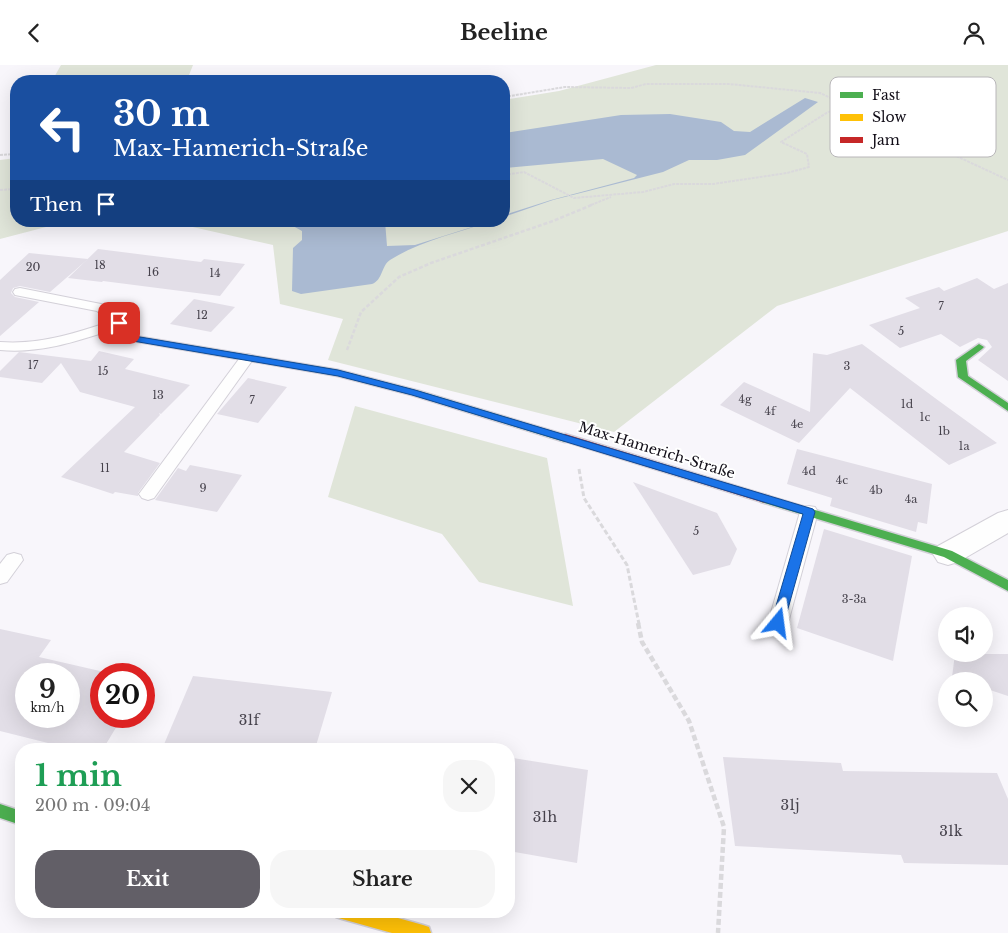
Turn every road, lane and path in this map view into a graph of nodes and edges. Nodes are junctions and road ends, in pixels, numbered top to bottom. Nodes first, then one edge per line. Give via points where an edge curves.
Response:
1 (510, 96) edge
2 (830, 98) edge
3 (830, 112) edge
4 (958, 157) edge
5 (510, 174) edge
6 (1008, 180) edge
7 (614, 195) junction
8 (20, 293) dead end
9 (119, 323) junction
10 (0, 345) edge
11 (979, 347) dead end
12 (247, 357) junction
13 (338, 373) junction
14 (1008, 408) edge
15 (569, 439) junction
16 (148, 494) dead end
17 (809, 512) junction
18 (1008, 520) edge
19 (948, 555) junction
20 (14, 560) dead end
21 (0, 577) edge
22 (1008, 587) edge
23 (778, 623) dead end
24 (0, 811) edge
25 (15, 816) edge
26 (367, 918) edge
27 (422, 933) edge
28 (718, 933) edge

1 - 2 path via 565,87 598,89 646,84 729,84 820,93
3 - 7 path via 781,141 807,154 809,167 713,184 674,184
4 - 6 path
5 - 7 path via 524,172 574,198
7 - 13 path via 553,221 399,277 361,313
8 - 9 lane via 101,309
9 - 10 lane via 45,347
9 - 12 street, Max-Hamerich-Straße via 131,338
11 - 14 street via 961,360 963,377
12 - 13 street, Max-Hamerich-Straße
12 - 16 lane
13 - 15 street, Max-Hamerich-Straße
15 - 17 street, Max-Hamerich-Straße
15 - 28 path via 577,458 584,498 627,565 642,642 689,721 724,827
17 - 19 street, Max-Hamerich-Straße
17 - 23 lane
18 - 19 street
19 - 22 street, Max-Hamerich-Straße
20 - 21 lane
24 - 25 street
26 - 27 street

